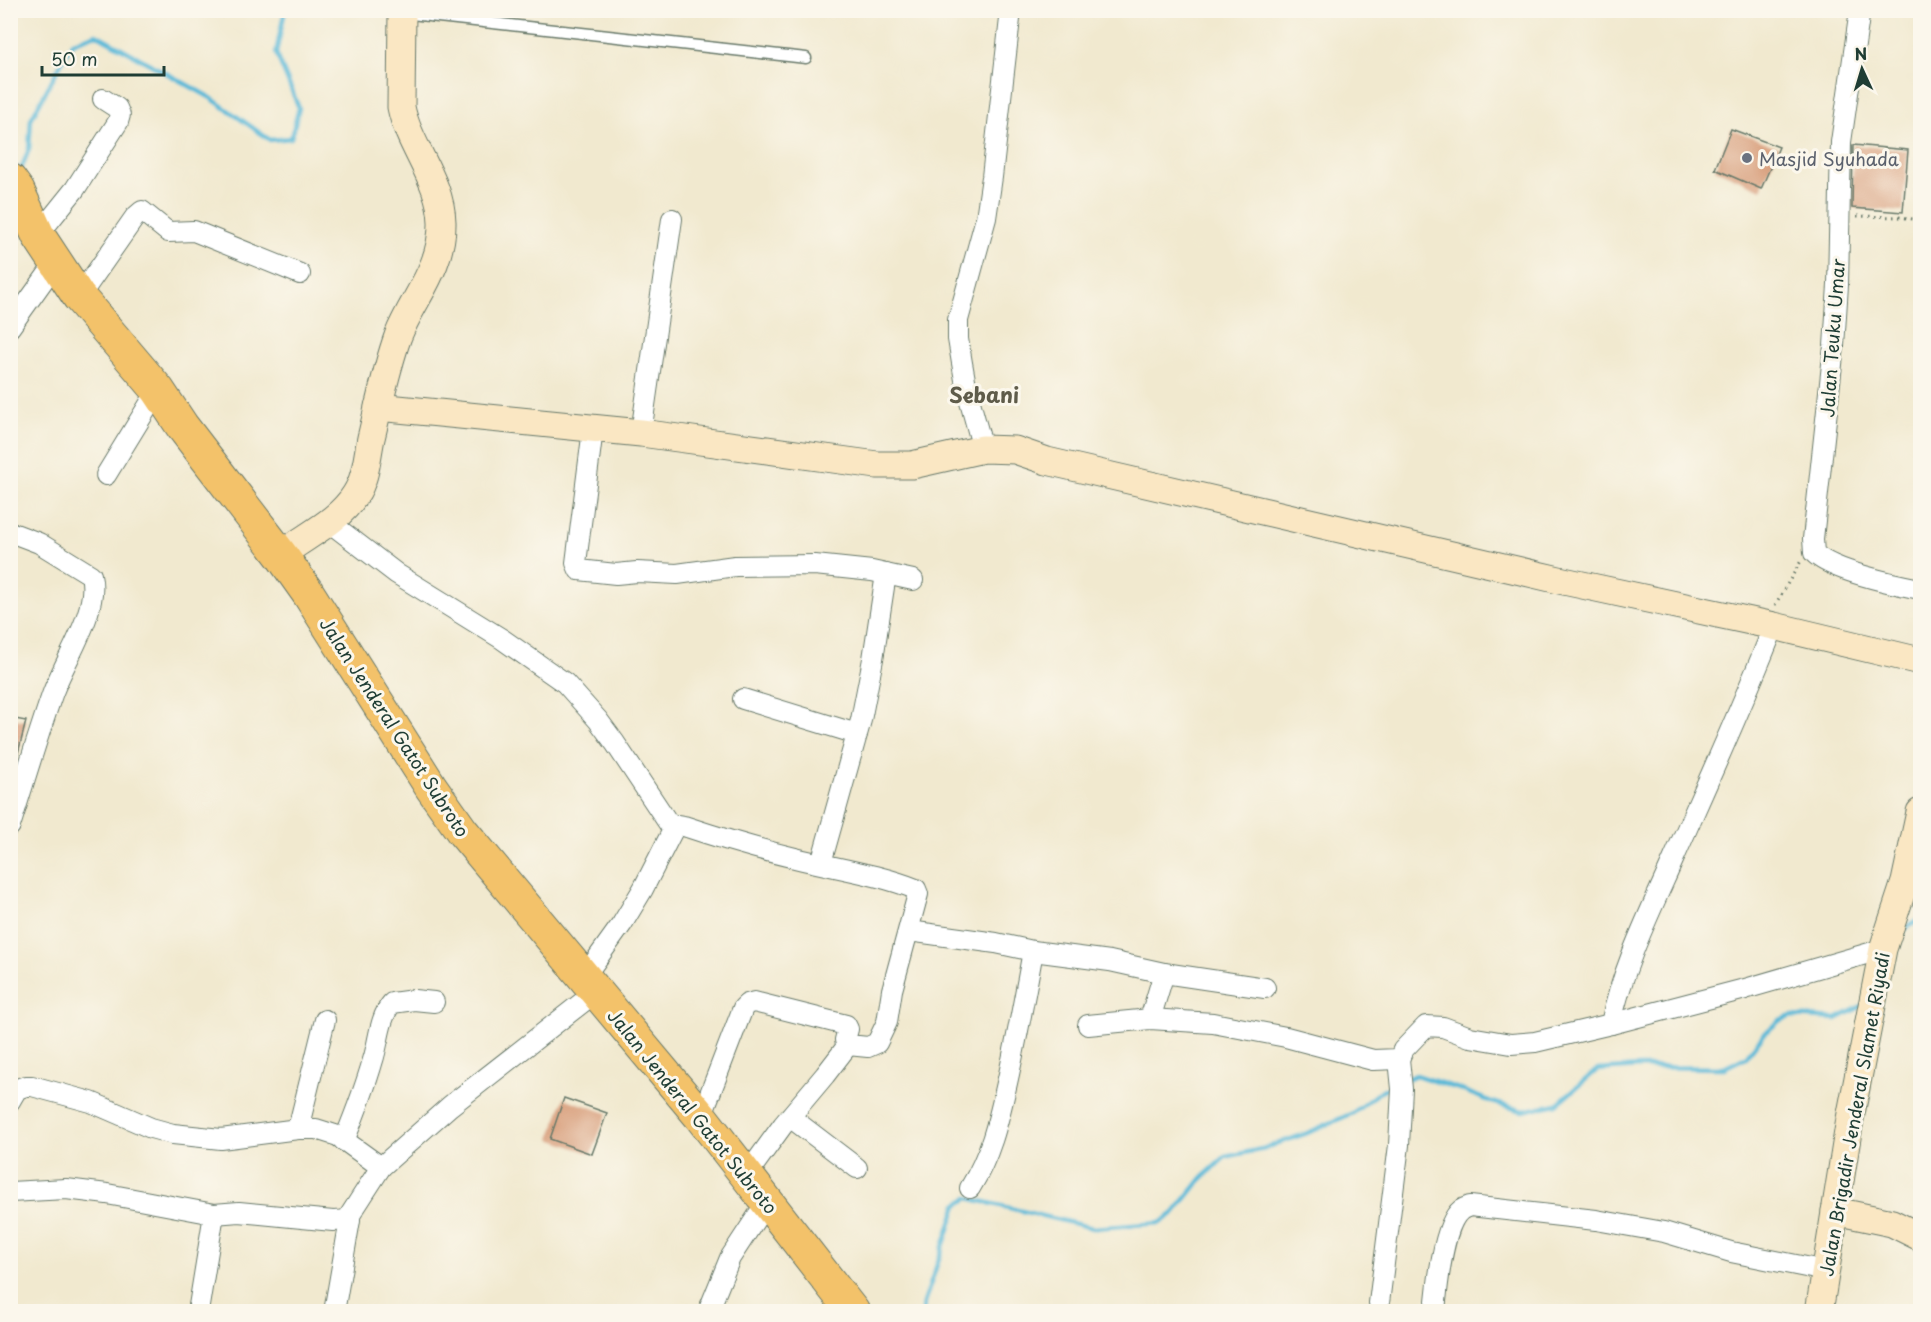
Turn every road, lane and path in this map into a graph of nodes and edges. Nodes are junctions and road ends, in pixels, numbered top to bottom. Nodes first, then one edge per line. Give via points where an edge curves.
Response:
1 (1011, 10) edge
2 (1860, 10) edge
3 (402, 12) edge
4 (806, 58) dead end
5 (103, 99) dead end
6 (14, 186) edge
7 (1840, 214) junction
8 (672, 219) dead end
9 (1920, 220) edge
10 (38, 235) junction
11 (55, 264) junction
12 (300, 274) dead end
13 (79, 297) junction
14 (10, 327) edge
15 (158, 390) junction
16 (378, 407) junction
17 (593, 429) junction
18 (641, 433) junction
19 (983, 449) junction
20 (106, 475) dead end
21 (329, 522) junction
22 (10, 532) edge
23 (1814, 539) junction
24 (281, 555) junction
25 (886, 574) junction
26 (913, 580) dead end
27 (1920, 590) edge
28 (1769, 625) junction
29 (1920, 661) edge
30 (743, 699) dead end
31 (857, 734) junction
32 (1920, 812) edge
33 (10, 826) edge
34 (673, 830) junction
35 (821, 863) junction
36 (909, 931) junction
37 (1882, 949) junction
38 (1033, 951) junction
39 (1164, 973) junction
40 (590, 984) junction
41 (1265, 988) dead end
42 (434, 1002) dead end
43 (1150, 1019) junction
44 (326, 1020) dead end
45 (1611, 1024) junction
46 (1088, 1025) dead end
47 (848, 1045) junction
48 (1399, 1064) junction
49 (10, 1101) edge
50 (701, 1117) junction
51 (790, 1117) junction
52 (298, 1129) junction
53 (344, 1141) junction
54 (381, 1167) junction
55 (857, 1168) dead end
56 (746, 1176) junction
57 (970, 1188) dead end
58 (10, 1192) edge
59 (766, 1203) junction
60 (1836, 1211) junction
61 (214, 1214) junction
62 (350, 1220) junction
63 (1920, 1237) edge
64 (1826, 1271) junction
65 (1379, 1303) dead end
66 (198, 1311) edge
67 (334, 1311) edge
68 (708, 1311) edge
69 (853, 1311) edge
70 (1435, 1311) edge
71 (1819, 1311) edge

1 - 19 street via 986,218 958,320 967,391
2 - 7 street, Jalan Teuku Umar via 1841,142
3 - 4 lane
3 - 16 street via 401,106 411,139 437,195 442,222 435,265 399,335
5 - 10 street via 117,108 118,122 75,189
6 - 10 highway, Jalan Jenderal Gatot Subroto
7 - 9 path
7 - 23 street, Jalan Teuku Umar via 1834,346
8 - 18 street
10 - 11 highway, Jalan Jenderal Gatot Subroto
11 - 13 highway, Jalan Jenderal Gatot Subroto
11 - 14 street
12 - 13 street via 194,231 168,232 142,211
13 - 15 highway, Jalan Jenderal Gatot Subroto
15 - 20 street
15 - 24 highway, Jalan Jenderal Gatot Subroto
16 - 17 street
16 - 21 street via 362,483 347,506
17 - 18 street
17 - 25 street via 576,563 579,570 677,574 735,566 815,565
18 - 19 street via 877,465 912,465
19 - 28 street via 1015,450 1309,523
21 - 24 street
21 - 34 street via 397,574 565,683 615,743
22 - 33 street via 39,543 91,575 93,585 92,599 53,692
23 - 27 street via 1814,553 1821,559
23 - 28 path
24 - 40 highway, Jalan Jenderal Gatot Subroto via 462,831
25 - 26 street
25 - 31 street
28 - 29 street
28 - 45 street via 1629,964
30 - 31 street
31 - 35 street
32 - 37 street, Jalan Brigadir Jenderal Slamet Riyadi via 1905,882
34 - 35 street via 684,826
34 - 40 street
35 - 36 street via 916,889
36 - 38 street
36 - 47 street via 882,1036 868,1047
37 - 45 street
37 - 60 street, Jalan Brigadir Jenderal Slamet Riyadi
38 - 39 street
38 - 57 street via 999,1116 983,1166
39 - 41 street
39 - 43 street
40 - 50 highway, Jalan Jenderal Gatot Subroto
40 - 54 street
42 - 53 street via 392,1003 386,1010 374,1058
43 - 46 street
43 - 48 street via 1213,1023
44 - 52 street
45 - 48 street via 1510,1044 1426,1026 1403,1050
47 - 50 street via 846,1025 754,1002 747,1004
47 - 51 street
48 - 65 street via 1399,1145
49 - 52 street via 17,1089 32,1086 91,1102 151,1128 204,1138
50 - 56 highway, Jalan Jenderal Gatot Subroto
51 - 55 street
51 - 56 street
52 - 53 street via 316,1129
53 - 54 street
54 - 62 street
56 - 59 highway, Jalan Jenderal Gatot Subroto
58 - 61 street via 66,1190 107,1194
59 - 68 street via 730,1258
59 - 69 highway, Jalan Jenderal Gatot Subroto
60 - 63 street via 1892,1223
60 - 64 street, Jalan Brigadir Jenderal Slamet Riyadi
61 - 62 street via 239,1212
61 - 66 street
62 - 67 street
64 - 70 street via 1731,1252 1664,1232 1470,1206 1461,1210 1449,1231
64 - 71 street, Jalan Brigadir Jenderal Slamet Riyadi

